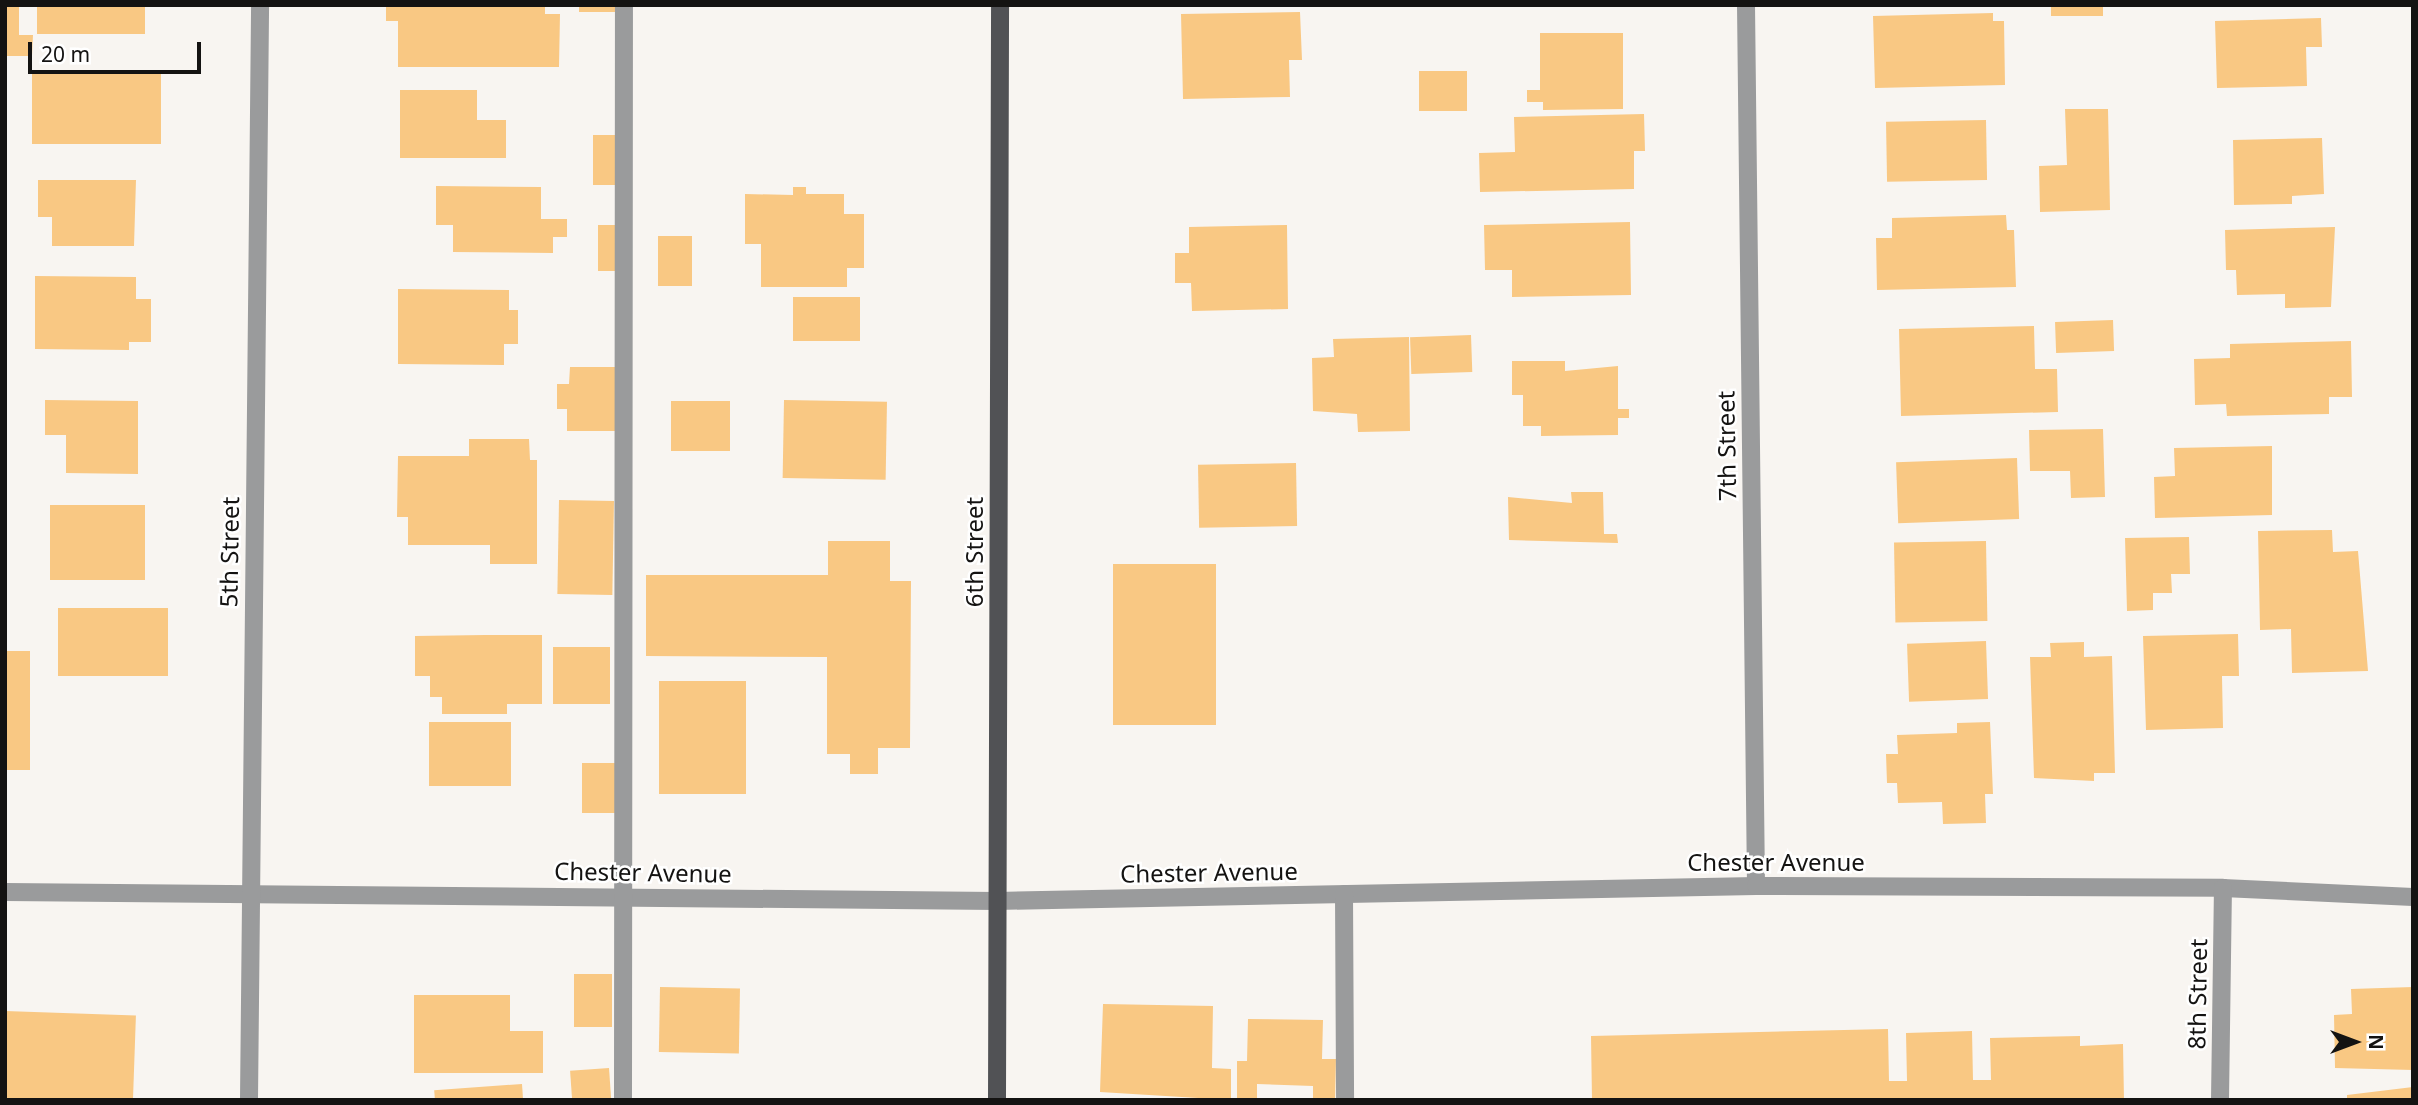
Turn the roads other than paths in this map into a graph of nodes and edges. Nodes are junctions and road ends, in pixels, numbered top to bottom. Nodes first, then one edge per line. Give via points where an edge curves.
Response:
1 (260, 5) edge
2 (624, 5) edge
3 (1000, 5) edge
4 (1746, 5) edge
5 (1756, 886) junction
6 (2223, 888) junction
7 (250, 891) junction
8 (5, 892) edge
9 (1344, 894) junction
10 (623, 896) junction
11 (2413, 897) edge
12 (997, 901) junction
13 (250, 1100) edge
14 (623, 1100) edge
15 (997, 1100) edge
16 (1345, 1100) edge
17 (2220, 1100) edge

1 - 7 street, 5th Street
2 - 10 street
3 - 12 main road, 6th Street
4 - 5 street, 7th Street
5 - 6 street, Chester Avenue
5 - 9 street, Chester Avenue
6 - 11 street, Chester Avenue
6 - 17 street, 8th Street
7 - 8 street, Chester Avenue
7 - 10 street, Chester Avenue
7 - 13 street, 5th Street
9 - 12 street, Chester Avenue
9 - 16 street
10 - 12 street, Chester Avenue
10 - 14 street
12 - 15 main road, 6th Street

